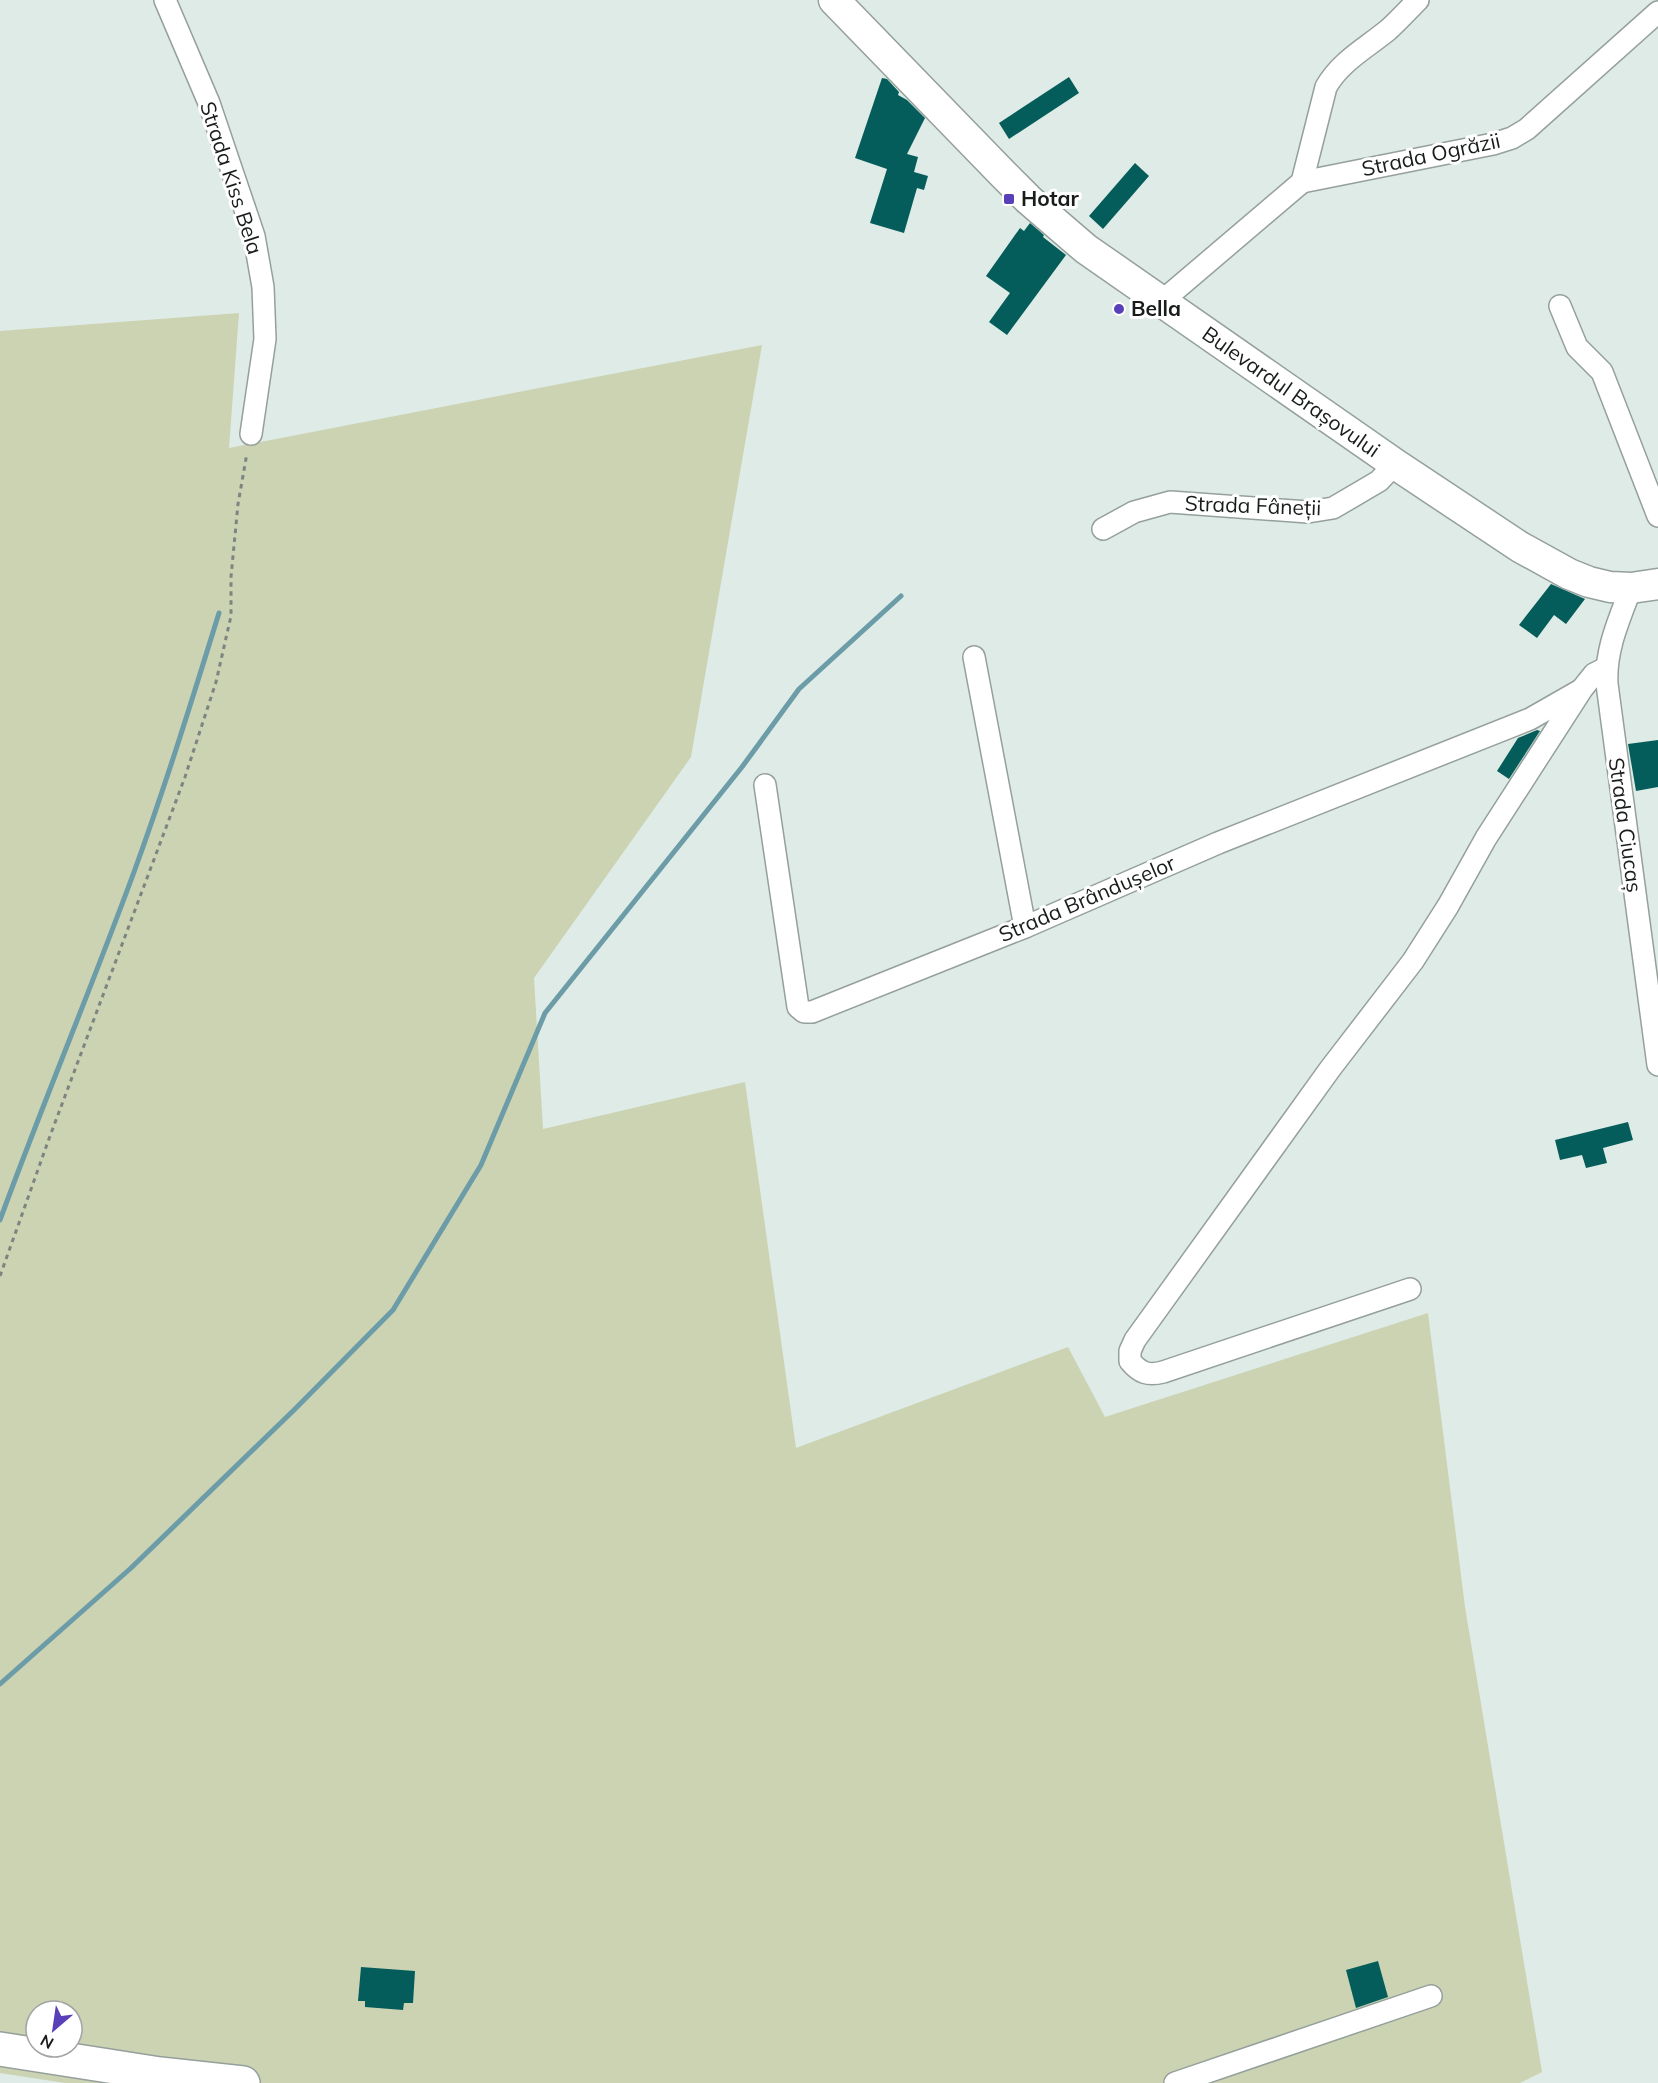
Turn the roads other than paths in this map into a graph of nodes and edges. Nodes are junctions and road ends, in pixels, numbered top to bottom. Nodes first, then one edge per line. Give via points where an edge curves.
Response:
1 (165, 0) edge
2 (834, 0) edge
3 (1418, 0) edge
4 (1658, 12) edge
5 (1302, 182) junction
6 (1161, 302) junction
7 (1560, 306) dead end
8 (251, 434) road end
9 (1395, 464) junction
10 (1658, 516) edge
11 (1103, 529) dead end
12 (1645, 586) edge
13 (974, 657) dead end
14 (1606, 668) junction
15 (1582, 689) junction
16 (765, 785) dead end
17 (1024, 927) junction
18 (1658, 1065) edge
19 (1410, 1289) dead end
20 (1431, 1996) dead end
21 (0, 2049) edge
22 (243, 2083) edge
23 (1175, 2083) edge

1 - 8 street, Strada Kiss Bela via 209,103 254,236 263,287 266,339
2 - 6 main road, Bulevardul Brașovului via 1029,200 1086,249
3 - 5 street via 1331,77
4 - 5 street, Strada Ogrăzii via 1547,113 1512,138
5 - 6 street
6 - 9 main road, Bulevardul Brașovului
7 - 10 street via 1576,347 1602,372
9 - 11 street, Strada Fâneții via 1379,481 1333,508 1308,512 1170,502 1134,512
9 - 12 main road, Bulevardul Brașovului via 1547,563 1610,587
12 - 14 street, Strada Ciucaș via 1614,632
13 - 17 street
14 - 15 street, Strada Brândușelor via 1594,674
14 - 18 street, Strada Ciucaș
15 - 17 street, Strada Brândușelor via 1530,719 1218,843
15 - 19 street, Strada Brândușelor via 1413,961 1330,1069 1135,1340 1130,1361 1136,1369 1152,1375
16 - 17 street, Strada Brândușelor via 798,1007 804,1012
20 - 23 street
21 - 22 main road

